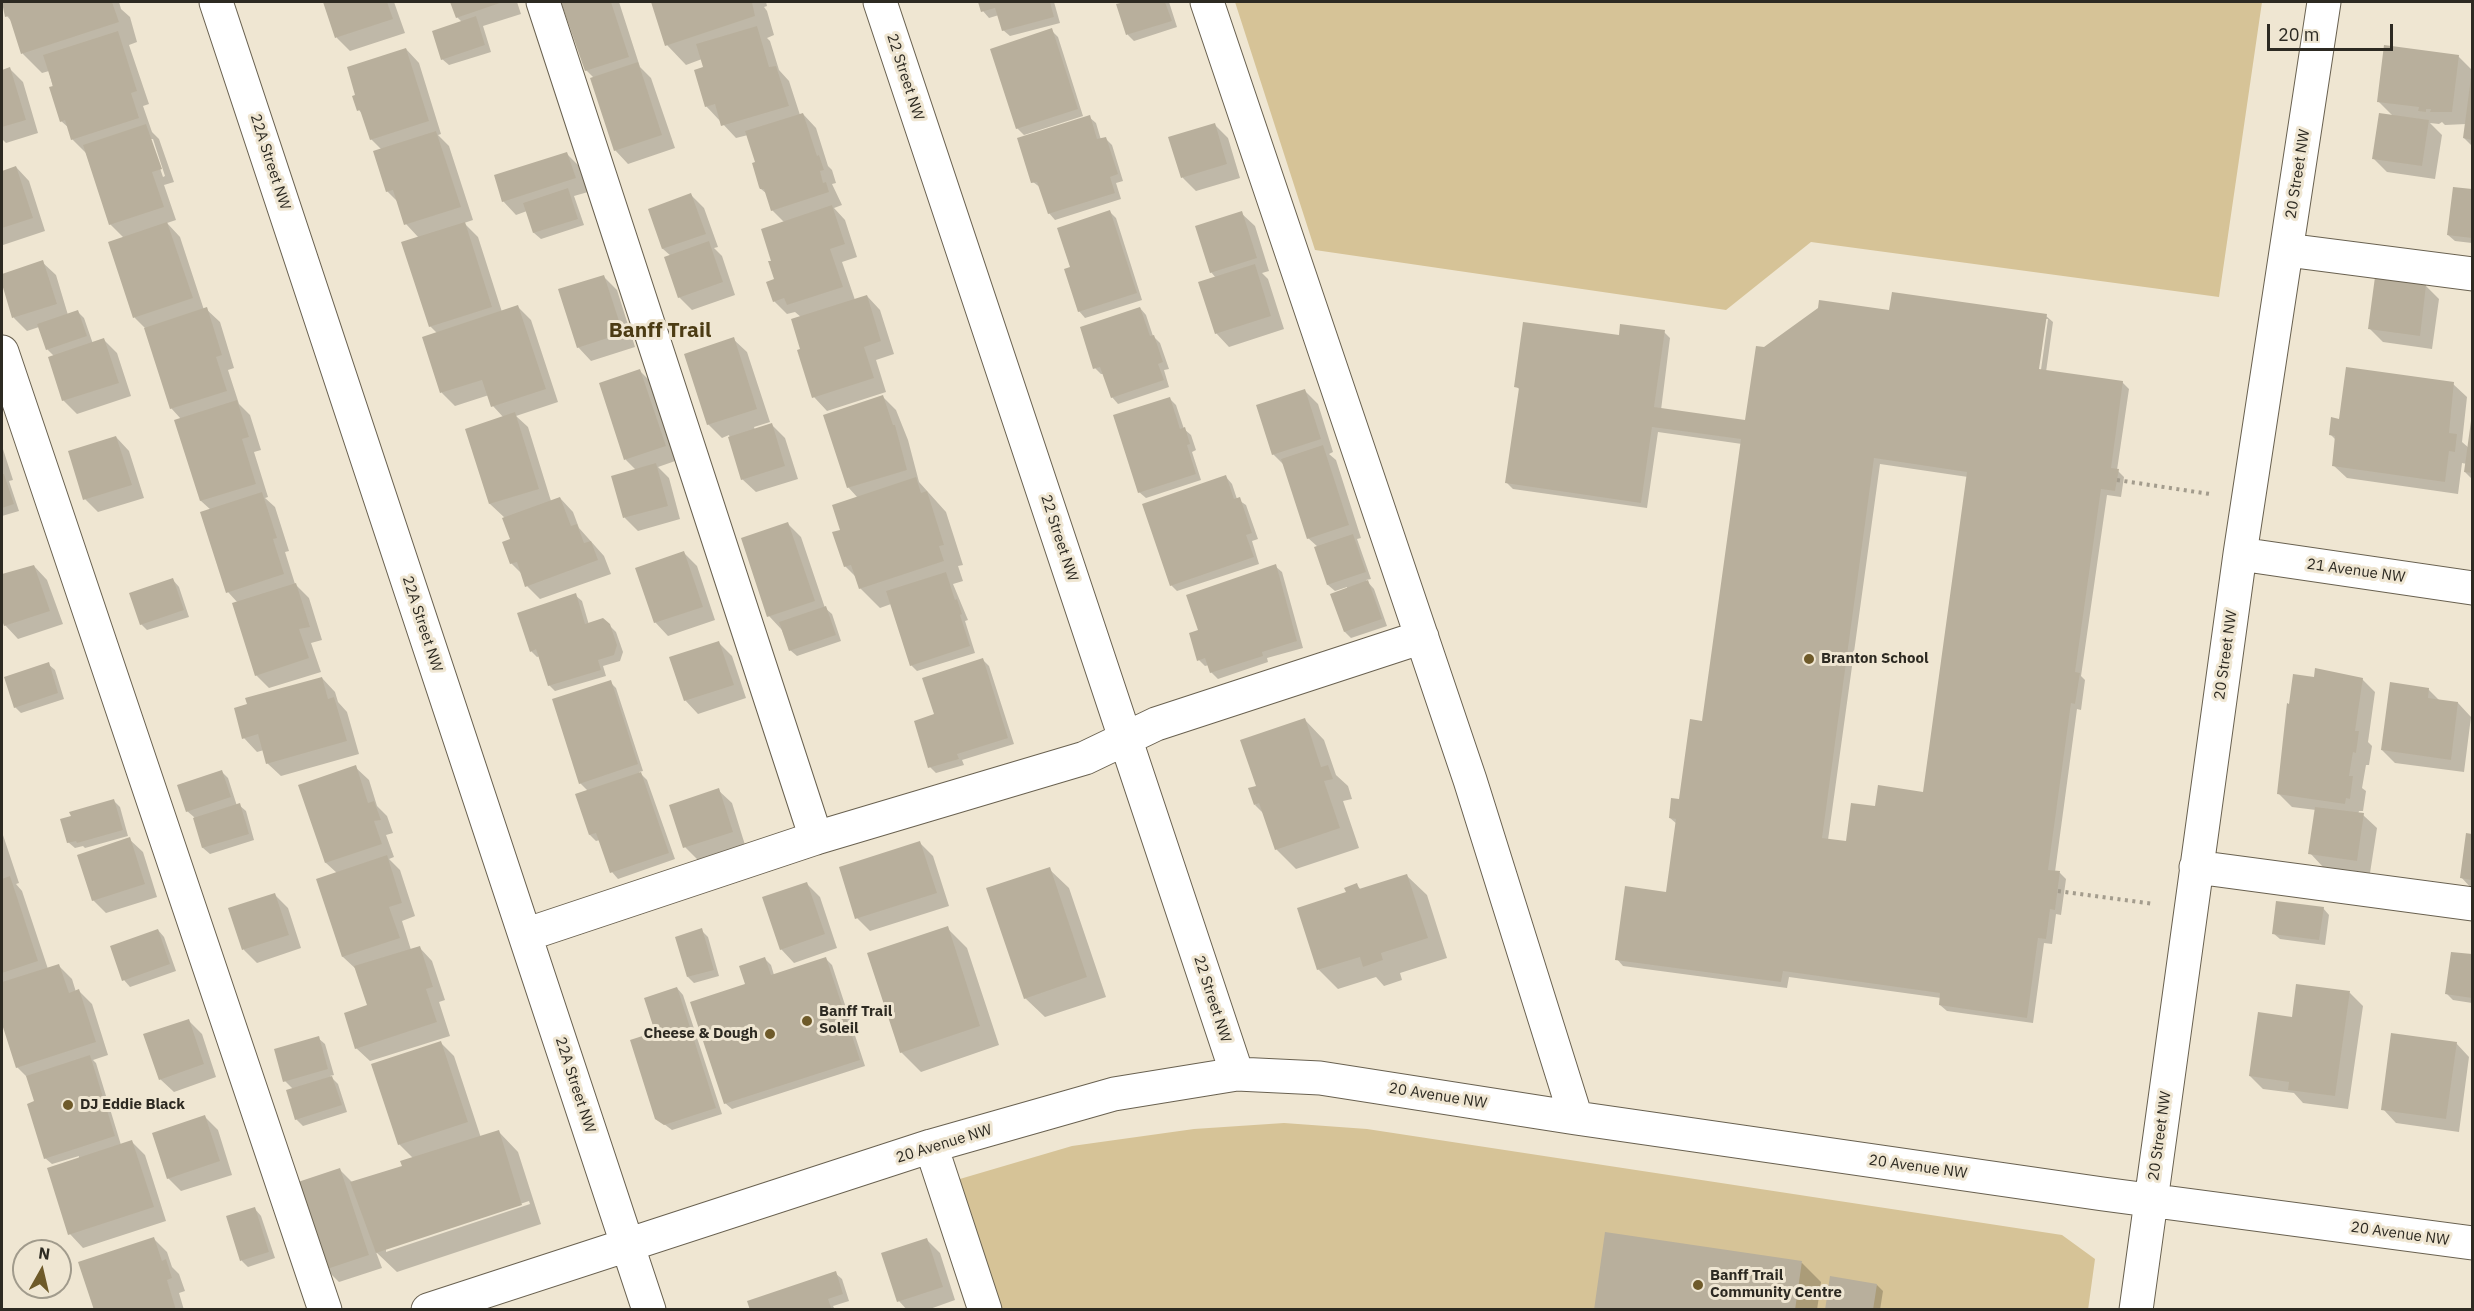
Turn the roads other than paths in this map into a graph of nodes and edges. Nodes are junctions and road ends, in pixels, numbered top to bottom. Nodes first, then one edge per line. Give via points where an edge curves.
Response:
1 (216, 2) edge
2 (543, 2) edge
3 (880, 2) edge
4 (1207, 2) edge
5 (2324, 2) edge
6 (2287, 250) junction
7 (2472, 274) edge
8 (2, 352) edge
9 (2240, 554) junction
10 (2472, 588) edge
11 (1422, 637) junction
12 (1126, 739) junction
13 (816, 838) junction
14 (2196, 867) junction
15 (2472, 904) edge
16 (525, 935) junction
17 (1237, 1074) junction
18 (1576, 1118) junction
19 (931, 1146) junction
20 (2152, 1200) junction
21 (2472, 1243) edge
22 (628, 1246) junction
23 (325, 1310) edge
24 (428, 1310) edge
25 (649, 1310) edge
26 (985, 1310) edge
27 (2136, 1310) edge

1 - 16 street, 22A Street NW
2 - 13 street
3 - 12 street, 22 Street NW
4 - 11 street
5 - 6 street, 20 Street NW
6 - 7 street
6 - 9 street, 20 Street NW
8 - 23 street
9 - 10 street, 21 Avenue NW
9 - 14 street, 20 Street NW
11 - 12 street via 1156,724
11 - 18 street
12 - 13 street via 1085,758
12 - 17 street, 22 Street NW
13 - 16 street
14 - 15 street
14 - 20 street, 20 Street NW
16 - 22 street, 22A Street NW
17 - 18 street, 20 Avenue NW via 1320,1078
17 - 19 street, 20 Avenue NW via 1114,1094
18 - 20 street, 20 Avenue NW
19 - 22 street, 20 Avenue NW
19 - 26 street
20 - 21 street, 20 Avenue NW
20 - 27 street, 20 Street NW
22 - 24 street, 20 Avenue NW
22 - 25 street, 22A Street NW

